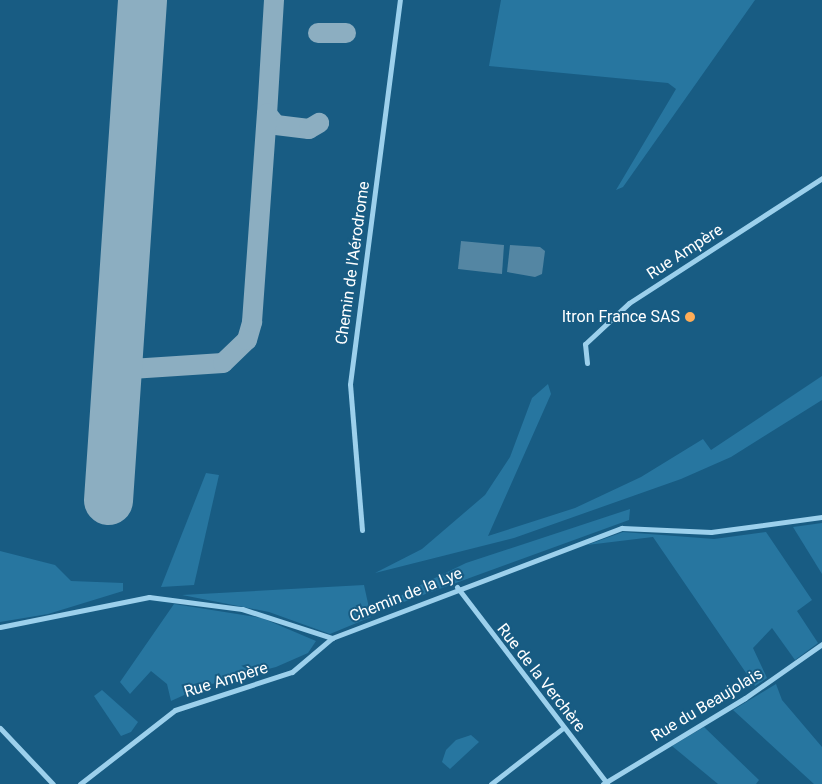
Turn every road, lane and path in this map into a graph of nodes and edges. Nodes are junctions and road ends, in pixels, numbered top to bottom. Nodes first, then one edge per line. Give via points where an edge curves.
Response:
1 (400, 0) edge
2 (822, 178) edge
3 (586, 363) dead end
4 (822, 516) edge
5 (362, 530) dead end
6 (457, 587) junction
7 (0, 627) edge
8 (332, 638) junction
9 (822, 644) edge
10 (0, 728) edge
11 (564, 728) junction
12 (605, 783) edge
13 (53, 784) edge
14 (80, 784) edge
15 (491, 784) edge

1 - 5 street, Chemin de l'Aérodrome via 350,384
2 - 3 street, Rue Ampère via 629,303 585,344
4 - 6 street, Chemin de la Lye via 732,531 622,528
6 - 8 street, Chemin de la Lye
6 - 11 street, Rue de la Verchère
7 - 8 street via 149,597 242,609
8 - 14 street, Rue Ampère via 318,654 283,676 175,710
9 - 12 street, Rue du Beaujolais via 760,688
10 - 13 street
11 - 12 street, Rue de la Verchère
11 - 15 street

